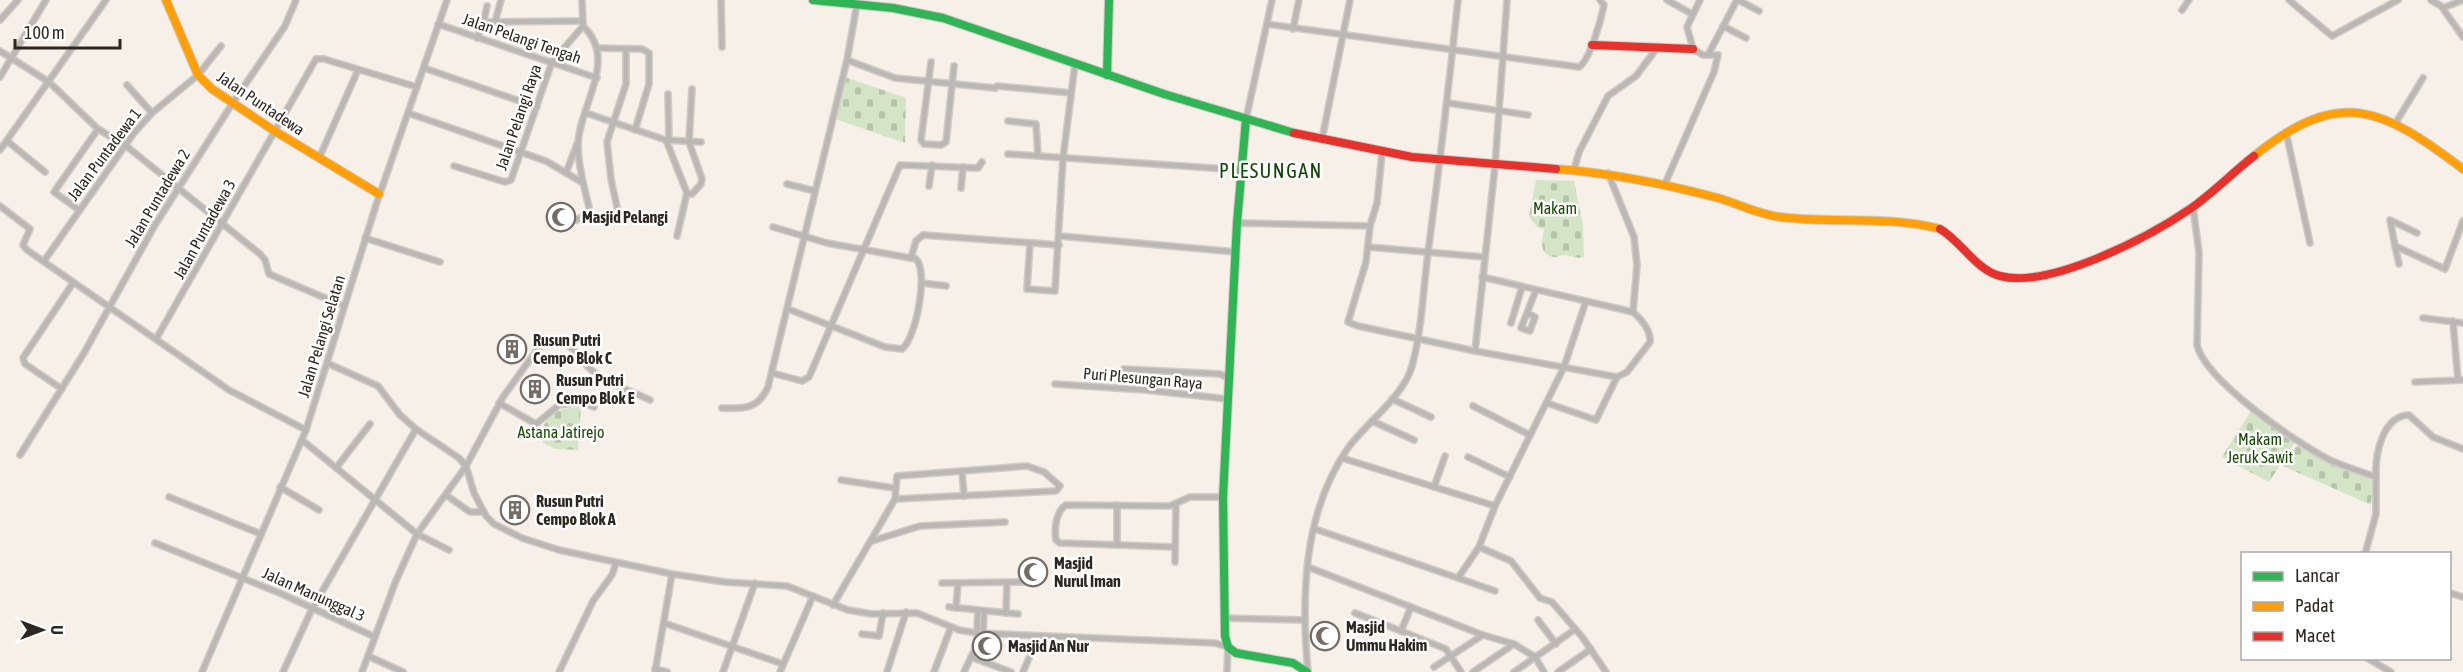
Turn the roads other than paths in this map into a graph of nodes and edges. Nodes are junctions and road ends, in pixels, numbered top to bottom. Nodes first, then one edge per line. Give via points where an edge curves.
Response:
1 (18, 0) edge
2 (46, 0) edge
3 (106, 0) edge
4 (166, 0) edge
5 (296, 0) edge
6 (447, 0) edge
7 (501, 0) edge
8 (582, 0) edge
9 (721, 0) edge
10 (813, 0) edge
11 (1109, 0) edge
12 (1272, 0) edge
13 (1299, 0) edge
14 (1350, 0) edge
15 (1458, 0) edge
16 (1507, 0) edge
17 (1600, 0) edge
18 (1659, 0) edge
19 (1666, 0) edge
20 (1700, 0) edge
21 (1738, 0) edge
22 (2189, 0) edge
23 (2289, 0) edge
24 (2398, 0) edge
25 (2430, 0) edge
26 (2463, 0) edge
27 (876, 3) edge
28 (857, 4) junction
29 (487, 6) dead end
30 (2443, 8) junction
31 (2182, 10) dead end
32 (1759, 11) dead end
33 (1692, 14) junction
34 (0, 20) edge
35 (495, 22) junction
36 (438, 24) junction
37 (583, 24) junction
38 (1267, 24) junction
39 (483, 25) junction
40 (1723, 26) junction
41 (1293, 29) junction
42 (1344, 36) junction
43 (2463, 37) edge
44 (477, 38) junction
45 (1746, 38) dead end
46 (1592, 45) junction
47 (221, 46) dead end
48 (722, 47) dead end
49 (597, 48) junction
50 (1657, 48) junction
51 (626, 49) junction
52 (1693, 49) junction
53 (1453, 50) junction
54 (0, 51) edge
55 (1708, 55) junction
56 (1501, 56) junction
57 (12, 58) junction
58 (847, 60) junction
59 (552, 62) junction
60 (931, 62) dead end
61 (1075, 64) junction
62 (954, 66) dead end
63 (424, 68) junction
64 (358, 70) junction
65 (198, 75) junction
66 (1107, 75) junction
67 (0, 77) edge
68 (597, 78) junction
69 (2423, 78) dead end
70 (929, 81) junction
71 (49, 82) junction
72 (952, 83) junction
73 (127, 85) dead end
74 (417, 87) junction
75 (692, 90) dead end
76 (1071, 93) junction
77 (668, 94) dead end
78 (1448, 103) junction
79 (232, 104) junction
80 (537, 107) junction
81 (1499, 110) junction
82 (152, 113) junction
83 (408, 113) junction
84 (586, 113) junction
85 (1528, 115) dead end
86 (1246, 118) junction
87 (1008, 121) dead end
88 (613, 123) junction
89 (2395, 123) junction
90 (98, 129) junction
91 (273, 130) junction
92 (635, 130) junction
93 (2286, 132) junction
94 (1322, 139) junction
95 (667, 140) junction
96 (7, 141) junction
97 (701, 141) dead end
98 (689, 142) junction
99 (578, 143) junction
100 (125, 145) junction
101 (0, 150) edge
102 (522, 153) junction
103 (1382, 153) junction
104 (1008, 154) dead end
105 (320, 156) junction
106 (1038, 156) junction
107 (1063, 158) junction
108 (1441, 161) junction
109 (982, 162) dead end
110 (932, 165) junction
111 (454, 166) dead end
112 (1495, 166) junction
113 (963, 167) junction
114 (2463, 169) edge
115 (1241, 170) junction
116 (1574, 170) junction
117 (45, 172) dead end
118 (566, 172) junction
119 (1608, 173) junction
120 (583, 183) junction
121 (787, 184) dead end
122 (929, 186) dead end
123 (1664, 186) junction
124 (961, 188) dead end
125 (178, 189) junction
126 (815, 191) junction
127 (687, 193) junction
128 (379, 194) junction
129 (0, 206) edge
130 (2193, 207) junction
131 (79, 210) junction
132 (577, 220) dead end
133 (620, 221) dead end
134 (2463, 221) edge
135 (1237, 223) junction
136 (222, 225) junction
137 (1370, 226) junction
138 (773, 227) dead end
139 (2416, 233) dead end
140 (1060, 236) junction
141 (677, 237) dead end
142 (803, 237) junction
143 (365, 238) junction
144 (1030, 243) junction
145 (2310, 243) dead end
146 (1059, 245) junction
147 (2395, 246) junction
148 (1368, 247) junction
149 (862, 249) junction
150 (1236, 252) junction
151 (1428, 252) junction
152 (1484, 256) junction
153 (911, 258) junction
154 (44, 261) junction
155 (440, 262) dead end
156 (2399, 264) dead end
157 (1482, 277) junction
158 (73, 283) junction
159 (922, 283) junction
160 (946, 286) dead end
161 (1522, 287) junction
162 (1536, 290) junction
163 (1586, 301) junction
164 (344, 306) junction
165 (108, 308) junction
166 (788, 309) junction
167 (1633, 312) junction
168 (1527, 313) dead end
169 (2422, 318) dead end
170 (2453, 321) junction
171 (1511, 323) dead end
172 (2463, 323) edge
173 (830, 324) junction
174 (156, 339) junction
175 (1417, 339) junction
176 (1475, 351) junction
177 (327, 363) junction
178 (1564, 367) junction
179 (1124, 369) dead end
180 (772, 373) junction
181 (1617, 377) junction
182 (1228, 378) junction
183 (2461, 380) edge
184 (2415, 382) dead end
185 (1055, 384) dead end
186 (62, 389) junction
187 (1228, 399) junction
188 (1392, 399) junction
189 (651, 400) dead end
190 (499, 403) junction
191 (1547, 403) junction
192 (1473, 406) dead end
193 (594, 407) dead end
194 (722, 408) dead end
195 (1431, 417) dead end
196 (1372, 421) junction
197 (370, 424) dead end
198 (416, 429) junction
199 (306, 430) junction
200 (1530, 435) junction
201 (302, 440) junction
202 (1414, 440) dead end
203 (2463, 448) edge
204 (20, 455) dead end
205 (1445, 456) dead end
206 (1468, 457) dead end
207 (1342, 459) junction
208 (466, 466) junction
209 (336, 468) junction
210 (962, 471) junction
211 (1510, 477) junction
212 (2376, 477) junction
213 (841, 480) dead end
214 (280, 487) junction
215 (1434, 487) junction
216 (894, 488) junction
217 (446, 495) junction
218 (964, 496) junction
219 (169, 497) dead end
220 (1223, 497) junction
221 (895, 499) junction
222 (374, 500) junction
223 (1117, 505) junction
224 (1176, 505) junction
225 (1495, 506) junction
226 (319, 510) dead end
227 (484, 512) junction
228 (1005, 522) dead end
229 (1314, 529) junction
230 (261, 534) junction
231 (417, 534) junction
232 (872, 541) junction
233 (155, 543) dead end
234 (1117, 545) junction
235 (1176, 547) junction
236 (1479, 547) junction
237 (449, 550) dead end
238 (2366, 552) edge
239 (1175, 562) dead end
240 (616, 563) junction
241 (1308, 567) junction
242 (672, 574) junction
243 (242, 577) junction
244 (1458, 578) junction
245 (942, 582) dead end
246 (1023, 582) dead end
247 (755, 583) junction
248 (958, 583) junction
249 (1007, 583) junction
250 (1495, 591) dead end
251 (813, 596) junction
252 (833, 605) junction
253 (1411, 607) junction
254 (312, 609) junction
255 (981, 610) junction
256 (906, 612) junction
257 (883, 613) junction
258 (1006, 613) junction
259 (1355, 613) dead end
260 (1018, 614) dead end
261 (1224, 618) junction
262 (1538, 620) dead end
263 (1304, 621) junction
264 (664, 623) junction
265 (951, 627) junction
266 (1574, 630) junction
267 (1401, 631) junction
268 (862, 634) dead end
269 (979, 634) junction
270 (1483, 634) junction
271 (375, 637) junction
272 (1514, 644) junction
273 (1556, 644) junction
274 (734, 647) junction
275 (1228, 647) junction
276 (1591, 649) junction
277 (368, 656) junction
278 (1452, 656) junction
279 (971, 657) junction
280 (1535, 657) junction
281 (1029, 658) dead end
282 (2370, 660) edge
283 (783, 664) junction
284 (1434, 667) dead end
285 (995, 669) edge
286 (655, 670) edge
287 (202, 672) edge
288 (283, 672) edge
289 (362, 672) edge
290 (403, 672) edge
291 (559, 672) edge
292 (667, 672) edge
293 (723, 672) edge
294 (780, 672) edge
295 (887, 672) edge
296 (934, 672) edge
297 (964, 672) edge
298 (1011, 672) edge
299 (1023, 672) edge
300 (1227, 672) edge
301 (1307, 672) edge
302 (1461, 672) edge
303 (1473, 672) edge
304 (1514, 672) edge
305 (1544, 672) edge
306 (1558, 672) edge
307 (1604, 672) edge
308 (2391, 672) edge

1 - 34 street
2 - 57 street
3 - 71 street
4 - 65 main road, Jalan Puntadewa
5 - 79 street, Jalan Puntadewa 2 via 285,26
6 - 36 street, Jalan Pelangi Selatan
7 - 35 street
8 - 37 street
9 - 48 street
10 - 28 main road
11 - 66 main road
12 - 38 street
13 - 41 street
14 - 42 street
15 - 53 street
16 - 56 street
17 - 46 street via 1604,8
18 - 19 street
19 - 33 street
20 - 33 street
21 - 32 street
21 - 40 street
22 - 31 street
23 - 24 street via 2332,36
25 - 30 street
26 - 30 street
27 - 28 main road
27 - 61 main road via 1009,39
28 - 58 street
29 - 39 street
30 - 43 street
33 - 52 street via 1687,27
35 - 37 street
35 - 39 street
36 - 44 street, Jalan Pelangi Tengah
36 - 63 street, Jalan Pelangi Selatan
37 - 49 street
37 - 59 street, Jalan Pelangi Raya
38 - 41 street
38 - 86 street
39 - 44 street
40 - 45 street
40 - 55 street
41 - 42 street
42 - 53 street
42 - 94 street
44 - 59 street, Jalan Pelangi Tengah
46 - 50 main road
46 - 56 street via 1581,66
47 - 65 street, Jalan Puntadewa 1
49 - 51 street
49 - 68 street
50 - 52 main road
50 - 116 street via 1636,76 1608,96
51 - 88 street via 626,84
51 - 92 street via 645,49 650,54 649,84
52 - 55 street
53 - 56 street
53 - 78 street
54 - 57 street
55 - 123 street via 1718,55 1714,72
56 - 81 street
57 - 67 street
57 - 71 street
58 - 70 street via 887,76
58 - 126 street
59 - 68 street, Jalan Pelangi Tengah
59 - 80 street, Jalan Pelangi Raya
60 - 70 street
61 - 66 main road
61 - 76 street
62 - 72 street
63 - 74 street, Jalan Pelangi Selatan
63 - 80 street
64 - 74 street
64 - 91 street, Jalan Puntadewa 3 via 318,58
64 - 105 street
65 - 79 main road, Jalan Puntadewa
65 - 82 street, Jalan Puntadewa 1
66 - 86 main road
68 - 84 street
69 - 89 street
70 - 72 street
70 - 72 street via 921,140 924,144 946,142
71 - 90 street
71 - 96 street
72 - 76 street
73 - 82 street
74 - 83 street, Jalan Pelangi Selatan
75 - 98 street
76 - 107 street
77 - 95 street
78 - 81 street
78 - 108 street
79 - 91 main road, Jalan Puntadewa
79 - 125 street, Jalan Puntadewa 2
80 - 102 street, Jalan Pelangi Raya
81 - 85 street
81 - 112 street
82 - 100 street, Jalan Puntadewa 1
83 - 102 street
83 - 128 street, Jalan Pelangi Selatan
84 - 88 street
84 - 99 street
86 - 94 main road
86 - 115 main road
87 - 106 street via 1038,126
88 - 92 street
88 - 133 street via 606,142
89 - 93 main road via 2367,113 2337,113
89 - 114 main road
90 - 100 street
90 - 131 street via 54,192
91 - 105 main road, Jalan Puntadewa
91 - 136 street, Jalan Puntadewa 3
92 - 95 street
93 - 130 main road
93 - 145 street
94 - 103 main road
95 - 98 street
95 - 127 street
96 - 101 street
96 - 117 street
97 - 98 street
98 - 127 street via 702,179 694,193
99 - 118 street
99 - 120 street
100 - 125 street
100 - 131 street, Jalan Puntadewa 1
102 - 111 street, Jalan Pelangi Raya via 509,182
102 - 118 street
103 - 108 main road
103 - 137 street via 1377,203
104 - 106 street
105 - 128 main road, Jalan Puntadewa
106 - 107 street
107 - 115 street
107 - 140 street
108 - 112 main road
108 - 151 street
109 - 113 street via 980,168
110 - 113 street
110 - 122 street
110 - 149 street via 900,165
112 - 116 main road
112 - 152 street
113 - 124 street
115 - 135 main road
116 - 119 main road
118 - 120 street
119 - 123 main road
119 - 167 street via 1634,237 1637,265
120 - 132 street via 589,207
121 - 126 street
123 - 130 main road via 1710,196 1758,213 1846,222 1921,224 1949,231 1984,269 2001,277 2054,272 2124,245
125 - 136 street
125 - 165 street, Jalan Puntadewa 2
126 - 142 street
127 - 141 street
128 - 143 street, Jalan Pelangi Selatan
129 - 154 street via 30,229 25,248
130 - 212 street via 2199,252 2200,357 2226,385 2301,444 2327,459
131 - 154 street, Jalan Puntadewa 1
134 - 147 street via 2445,269
135 - 137 street
135 - 150 main road
136 - 164 street via 263,257 269,274
136 - 174 street, Jalan Puntadewa 3
137 - 148 street
138 - 142 street
139 - 147 street via 2390,220
140 - 146 street
140 - 150 street
142 - 149 street
142 - 166 street
143 - 155 street
143 - 164 street, Jalan Pelangi Selatan
144 - 146 street
144 - 146 street via 1027,289 1052,292 1056,289
144 - 153 street via 923,235
147 - 156 street
148 - 151 street
148 - 175 street via 1348,322
149 - 153 street
149 - 173 street
150 - 182 main road
151 - 152 street
151 - 175 street
152 - 157 street
153 - 159 street via 920,265
154 - 158 street
157 - 161 street
157 - 176 street
158 - 165 street
158 - 186 street via 23,358
159 - 160 street
159 - 173 street via 910,341 902,349 885,347
161 - 162 street
161 - 171 street
162 - 163 street
162 - 168 street
163 - 167 street
163 - 178 street
164 - 177 street, Jalan Pelangi Selatan
165 - 174 street
165 - 186 street, Jalan Puntadewa 2
166 - 173 street
166 - 180 street
167 - 181 street via 1643,322 1650,342 1627,372
169 - 170 street
170 - 172 street
170 - 183 street
173 - 180 street via 809,377 802,381
174 - 199 street via 229,390
175 - 176 street
175 - 188 street via 1412,368
176 - 178 street
177 - 198 street via 378,386
177 - 199 street, Jalan Pelangi Selatan
178 - 181 street
178 - 191 street
179 - 182 street via 1220,374
180 - 194 street via 764,396 756,405
181 - 191 street via 1596,420
182 - 187 main road
183 - 184 street
185 - 187 street, Puri Plesungan Raya
186 - 204 street, Jalan Puntadewa 2
187 - 220 main road
188 - 195 street
188 - 196 street
189 - 190 street via 599,374 577,352 556,341 539,348
190 - 193 street via 536,424 559,405 582,402
190 - 208 street
191 - 200 street
192 - 200 street
196 - 202 street
196 - 207 street
197 - 209 street
198 - 208 street
198 - 222 street
199 - 201 street, Jalan Pelangi Selatan
200 - 211 street
201 - 209 street
201 - 214 street, Jalan Pelangi Selatan
203 - 212 street via 2433,438 2409,415 2402,416 2393,421 2380,442
205 - 215 street
206 - 211 street
207 - 215 street
207 - 229 street
208 - 217 street
208 - 227 street
209 - 222 street
210 - 216 street via 900,475
210 - 218 street
210 - 218 street via 1034,467 1060,486 1056,491
211 - 225 street
212 - 238 street via 2376,514
213 - 216 street
214 - 226 street
214 - 230 street, Jalan Pelangi Selatan
215 - 225 street
216 - 221 street
217 - 227 street via 470,512
217 - 231 street
218 - 221 street
219 - 230 street
220 - 224 street via 1190,497
220 - 261 main road
221 - 232 street
222 - 231 street
222 - 254 street
223 - 224 street
223 - 234 street
223 - 234 street via 1066,505 1060,510 1054,532 1060,543
224 - 235 street
225 - 236 street
227 - 240 street via 494,524 544,546
228 - 232 street via 920,526
229 - 241 street
229 - 244 street
230 - 243 street, Jalan Pelangi Selatan
231 - 237 street
231 - 271 street
232 - 252 street
233 - 243 street, Jalan Manunggal 3
234 - 235 street
235 - 239 street
236 - 244 street
236 - 266 street via 1511,561 1540,598 1552,602
240 - 242 street
240 - 291 street
241 - 253 street
241 - 263 street
242 - 247 street
242 - 264 street
243 - 254 street, Jalan Manunggal 3
243 - 287 street, Jalan Pelangi Selatan
244 - 250 street
245 - 248 street
246 - 249 street
247 - 251 street via 787,586
247 - 274 street
248 - 249 street
248 - 255 street via 953,607
249 - 258 street
251 - 252 street
251 - 283 street
252 - 257 street via 859,613
253 - 267 street
253 - 270 street
254 - 271 street, Jalan Manunggal 3
254 - 288 street
255 - 258 street
255 - 269 street
256 - 257 street
256 - 265 street via 927,615
256 - 295 street
257 - 268 street via 879,636
258 - 260 street
259 - 267 street
261 - 263 street
261 - 275 main road
262 - 273 street
263 - 301 street
264 - 274 street
264 - 286 street
265 - 269 street
265 - 296 street
266 - 273 street
266 - 276 street
267 - 278 street via 1446,649
269 - 275 street via 1199,641
269 - 279 street
270 - 272 street
270 - 278 street
271 - 277 street
272 - 280 street
272 - 303 street
273 - 280 street
274 - 283 street
274 - 293 street
275 - 300 street
275 - 301 main road via 1239,654 1293,663
276 - 306 street
276 - 307 street
277 - 289 street
277 - 290 street
278 - 284 street
278 - 302 street
279 - 285 street
279 - 297 street
280 - 304 street
280 - 305 street
281 - 299 street
282 - 308 street
283 - 294 street
285 - 298 street
286 - 292 street

